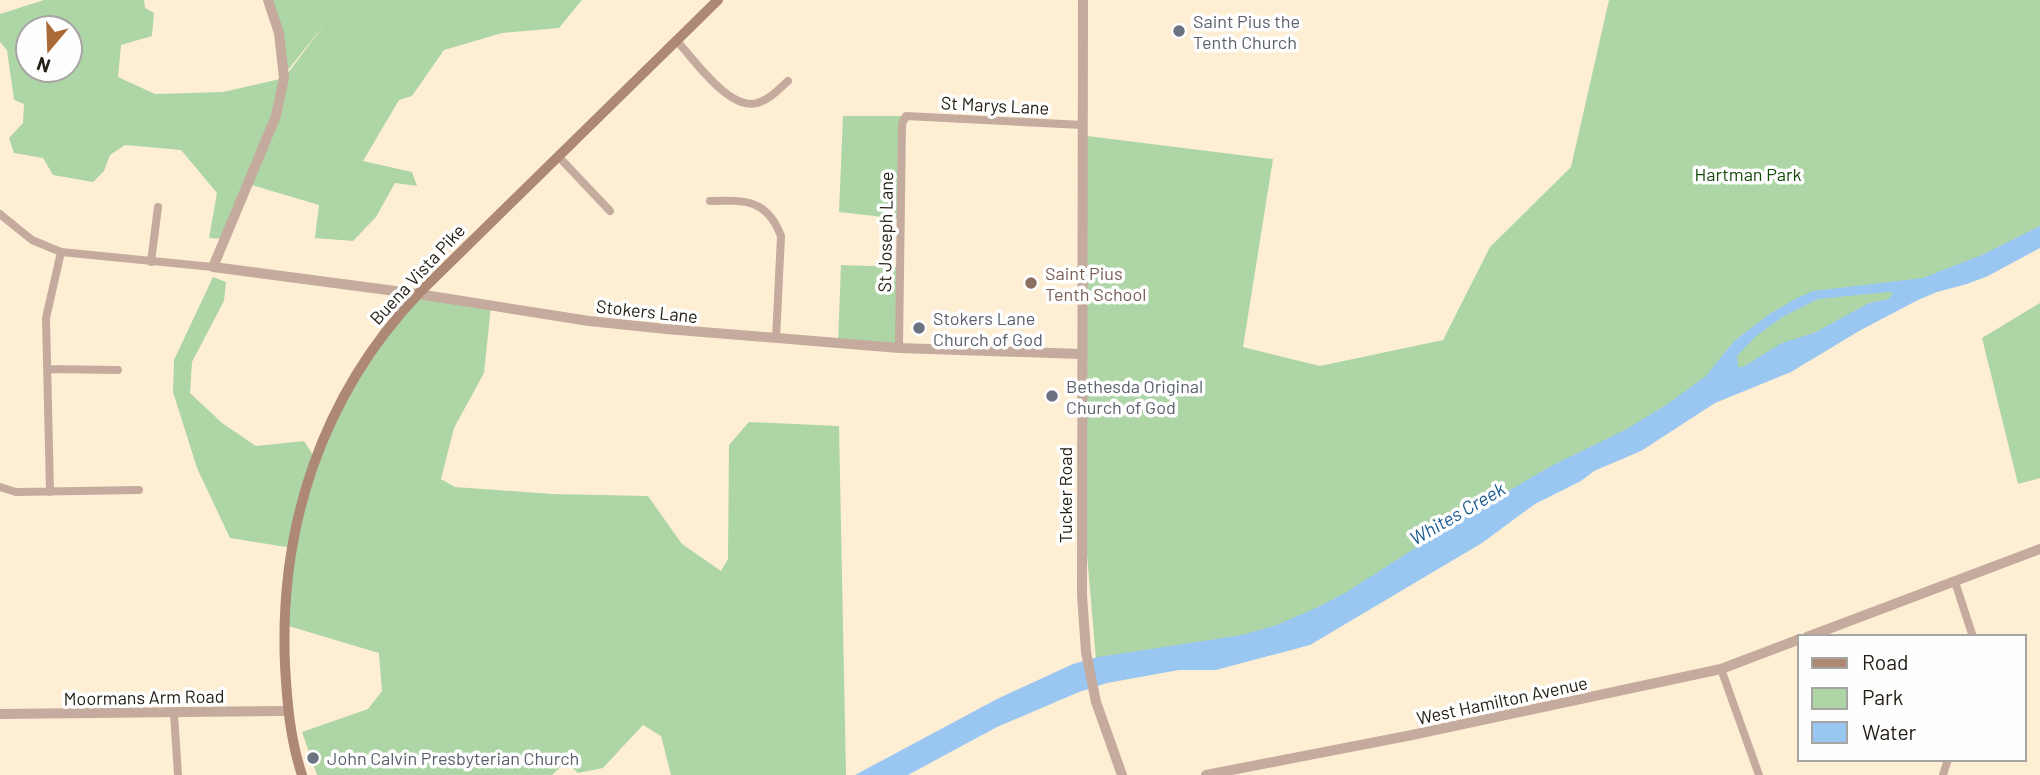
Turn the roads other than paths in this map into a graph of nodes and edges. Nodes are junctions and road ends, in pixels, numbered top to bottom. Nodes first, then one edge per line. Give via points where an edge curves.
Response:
1 (268, 0) edge
2 (718, 0) edge
3 (1083, 0) edge
4 (676, 40) junction
5 (788, 80) dead end
6 (906, 116) joint
7 (1082, 125) junction
8 (558, 156) junction
9 (710, 201) dead end
10 (158, 207) dead end
11 (610, 211) dead end
12 (0, 214) edge
13 (61, 252) junction
14 (151, 262) junction
15 (213, 267) junction
16 (418, 293) junction
17 (776, 338) junction
18 (899, 348) junction
19 (1081, 354) junction
20 (47, 369) junction
21 (118, 370) dead end
22 (0, 487) edge
23 (139, 490) dead end
24 (50, 492) junction
25 (2040, 549) edge
26 (1955, 582) junction
27 (1812, 635) edge
28 (1972, 635) edge
29 (1798, 640) edge
30 (1721, 669) junction
31 (288, 711) junction
32 (174, 713) junction
33 (0, 714) edge
34 (178, 775) edge
35 (302, 775) edge
36 (1122, 775) edge
37 (1206, 775) edge
38 (1759, 775) edge

1 - 15 street via 279,33 284,78 276,116
2 - 4 main road, Buena Vista Pike
3 - 7 street, Tucker Road
4 - 5 street via 729,97 741,103 755,104 768,98
4 - 8 main road, Buena Vista Pike
6 - 7 street, St Marys Lane
6 - 18 street, St Joseph Lane via 902,124
7 - 19 street, Tucker Road
8 - 11 street
8 - 16 main road, Buena Vista Pike
9 - 17 street via 752,203 776,221 781,236
10 - 14 street
12 - 13 street via 32,240
13 - 14 street
13 - 20 street via 46,318
14 - 15 street
15 - 16 street, Stokers Lane
16 - 17 street, Stokers Lane via 589,321
16 - 31 main road, Buena Vista Pike via 383,334 338,407 298,513 286,584
17 - 18 street, Stokers Lane
18 - 19 street, Stokers Lane
19 - 36 street, Tucker Road via 1086,652 1096,702
20 - 21 street
20 - 24 street
22 - 24 street
23 - 24 street
25 - 26 street
26 - 27 street
26 - 28 street
29 - 30 street, West Hamilton Avenue
30 - 37 street, West Hamilton Avenue
30 - 38 street
31 - 32 street, Moormans Arm Road
31 - 35 main road, Buena Vista Pike
32 - 33 street, Moormans Arm Road
32 - 34 street

